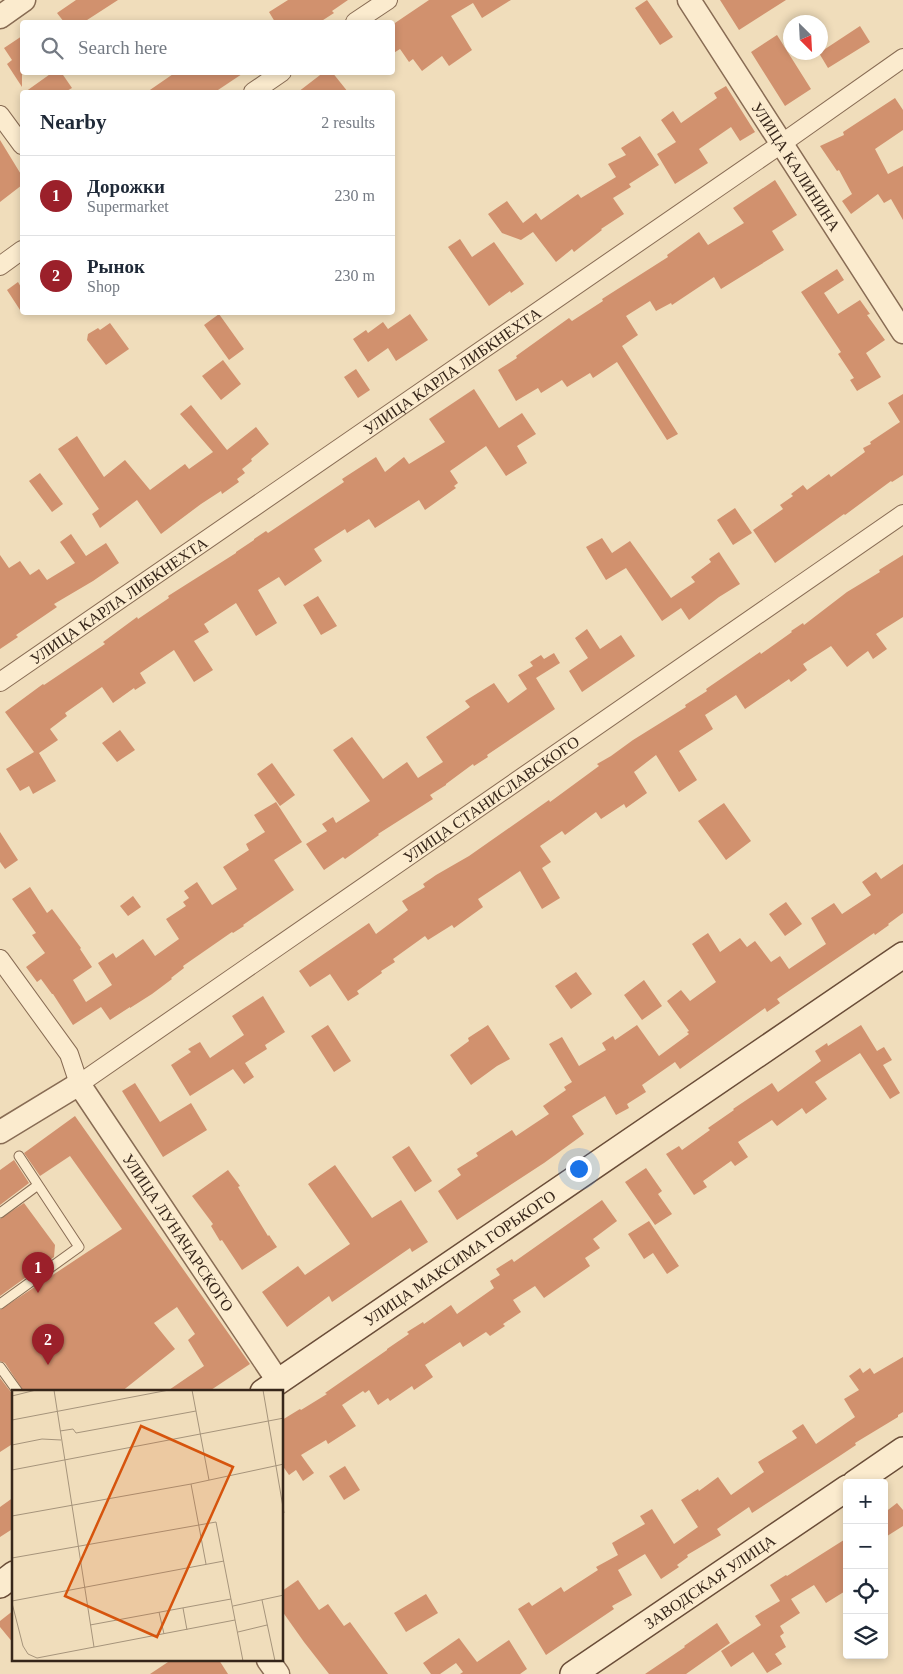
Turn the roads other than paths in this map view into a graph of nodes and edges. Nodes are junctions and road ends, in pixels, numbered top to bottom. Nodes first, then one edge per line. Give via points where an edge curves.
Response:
1 (388, 0) edge
2 (689, 0) edge
3 (358, 20) edge
4 (903, 58) edge
5 (278, 75) edge
6 (256, 90) edge
7 (0, 114) edge
8 (20, 142) edge
9 (781, 144) junction
10 (20, 251) edge
11 (0, 266) edge
12 (903, 332) edge
13 (903, 514) edge
14 (0, 682) edge
15 (903, 955) edge
16 (0, 959) edge
17 (79, 1084) junction
18 (0, 1132) edge
19 (19, 1156) dead end
20 (38, 1185) junction
21 (0, 1213) edge
22 (0, 1304) edge
23 (0, 1367) edge
24 (271, 1386) edge
25 (17, 1390) edge
26 (903, 1450) edge
27 (861, 1479) edge
28 (843, 1491) edge
29 (12, 1575) edge
30 (0, 1584) edge
31 (269, 1662) edge
32 (278, 1674) edge
33 (573, 1674) edge

1 - 3 street
2 - 9 street, УЛИЦА КАЛИНИНА
4 - 9 street, УЛИЦА КАРЛА ЛИБКНЕХТА
5 - 6 street
7 - 8 street
9 - 12 street, УЛИЦА КАЛИНИНА
9 - 14 street, УЛИЦА КАРЛА ЛИБКНЕХТА
10 - 11 street
13 - 17 street, УЛИЦА СТАНИСЛАВСКОГО
15 - 24 main road, УЛИЦА МАКСИМА ГОРЬКОГО
16 - 17 street, УЛИЦА ЛУНАЧАРСКОГО via 68,1054
17 - 18 street
17 - 24 street, УЛИЦА ЛУНАЧАРСКОГО
19 - 20 lane
20 - 21 lane
20 - 22 lane via 79,1247
23 - 25 lane
26 - 27 main road
28 - 33 main road, ЗАВОДСКАЯ УЛИЦА
29 - 30 main road
31 - 32 street

